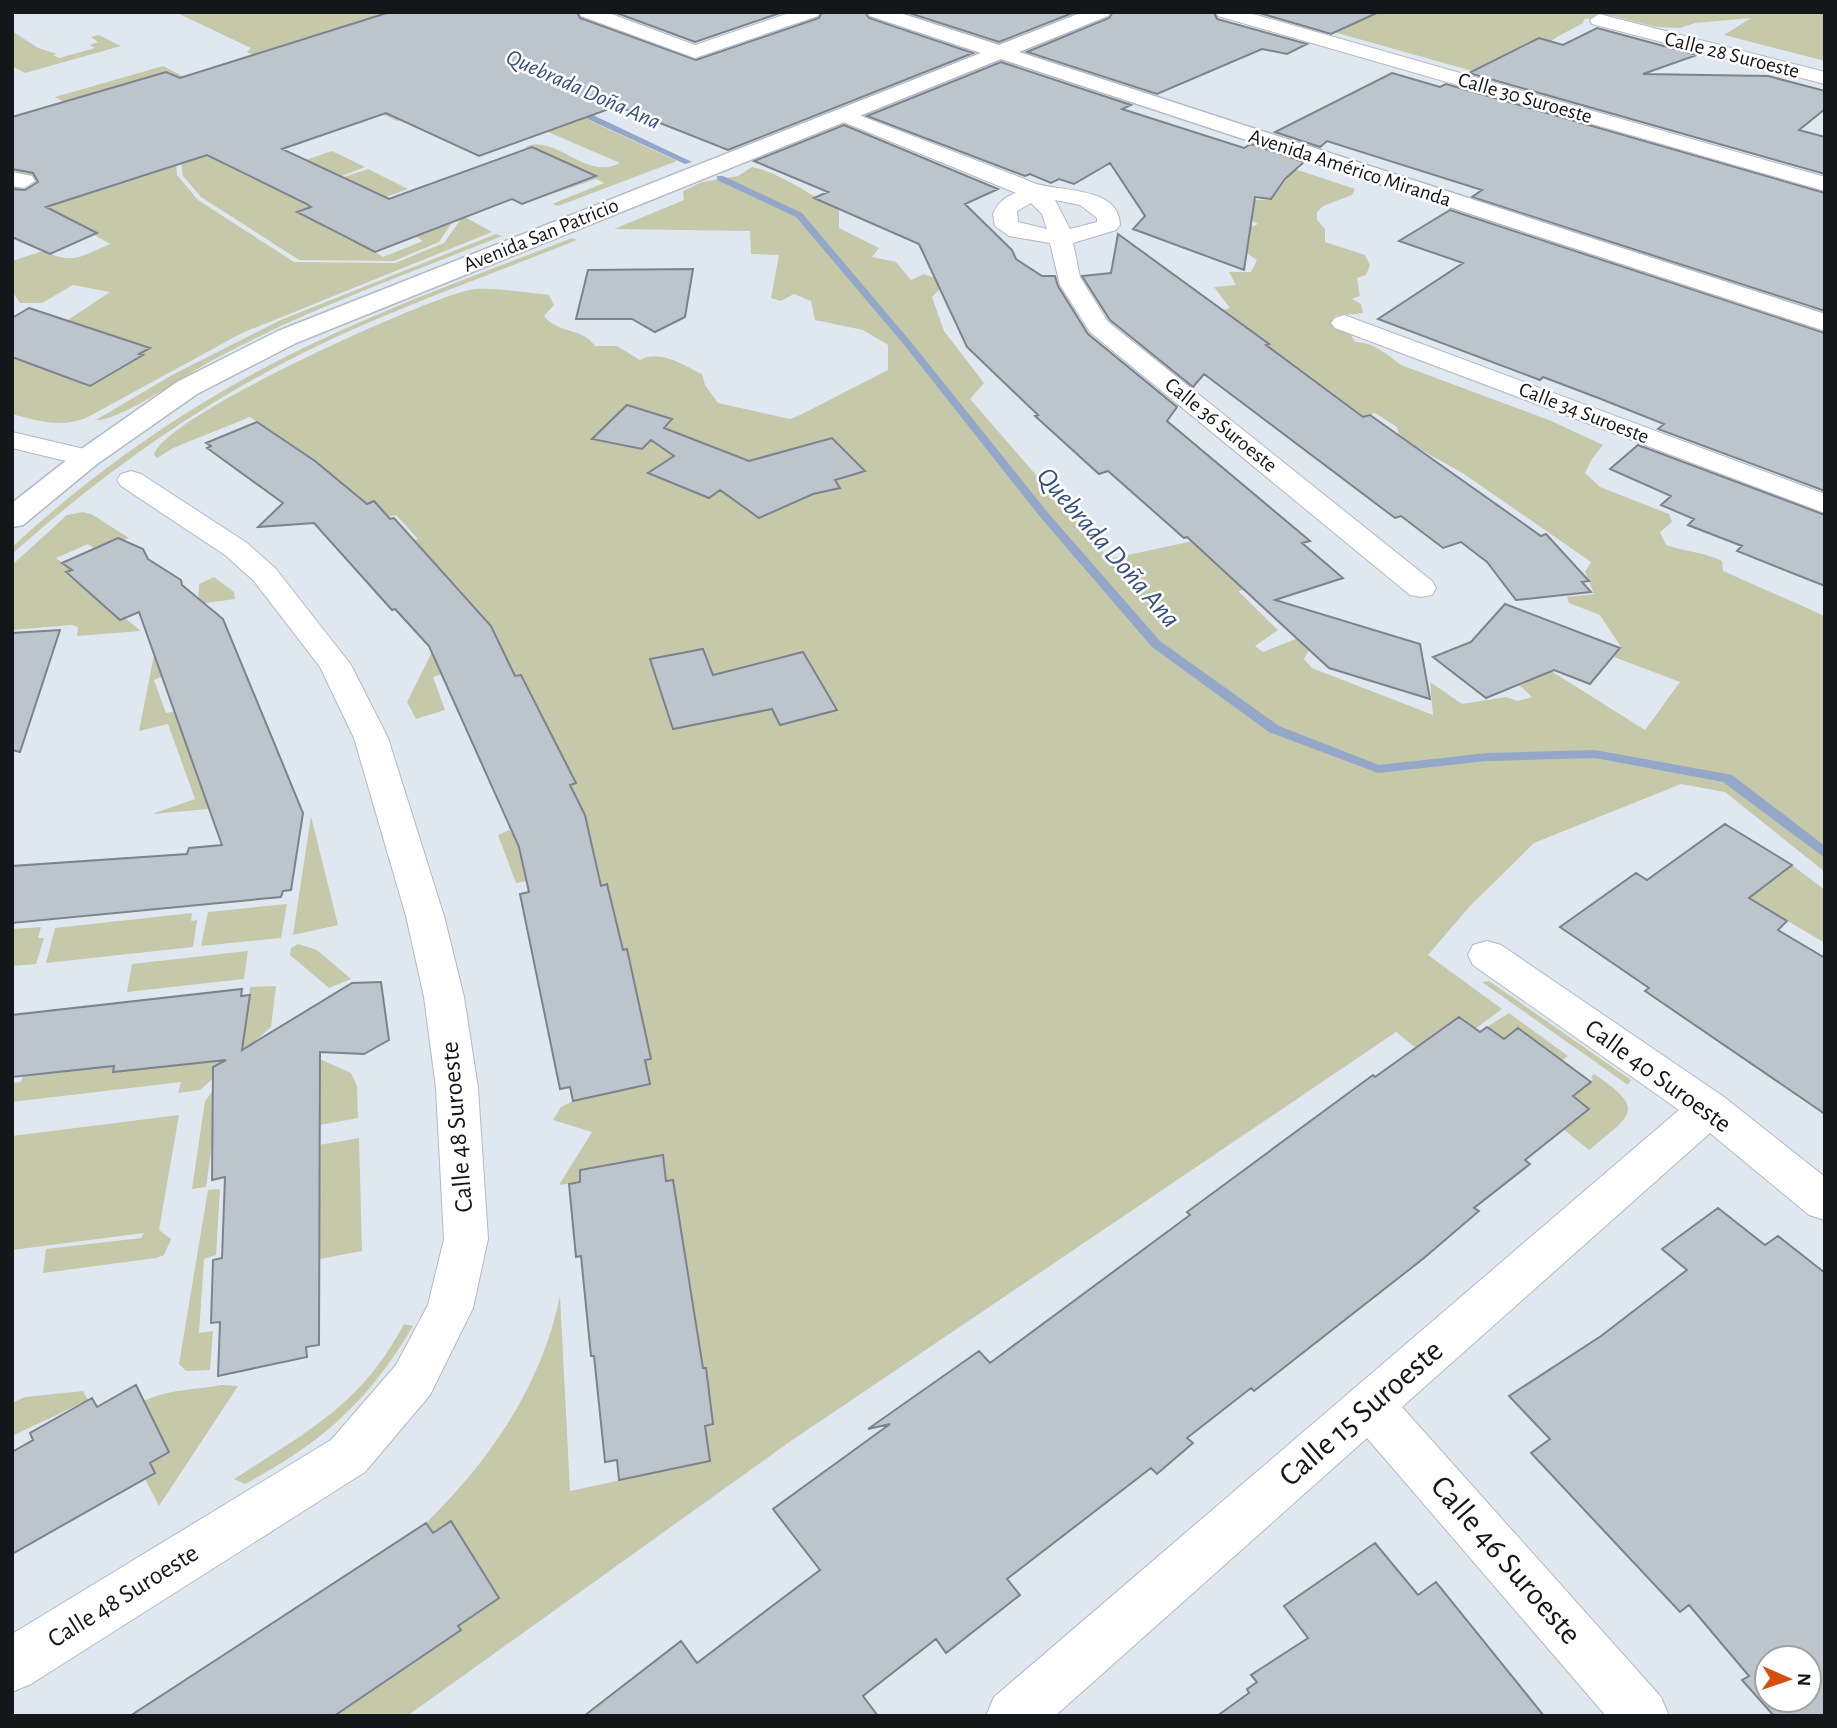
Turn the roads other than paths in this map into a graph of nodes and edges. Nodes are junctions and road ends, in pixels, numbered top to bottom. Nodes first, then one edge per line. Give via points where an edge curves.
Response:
1 (588, 12) edge
2 (811, 12) edge
3 (877, 12) edge
4 (1101, 12) edge
5 (1225, 12) edge
6 (1599, 20) dead end
7 (998, 53) junction
8 (1825, 78) edge
9 (843, 115) junction
10 (1825, 184) edge
11 (1037, 195) junction
12 (1063, 235) junction
13 (1344, 323) dead end
14 (1825, 323) edge
15 (12, 440) edge
16 (87, 458) junction
17 (131, 480) dead end
18 (1825, 504) edge
19 (12, 518) edge
20 (1421, 588) dead end
21 (1488, 955) dead end
22 (1709, 1109) junction
23 (1825, 1202) edge
24 (1370, 1405) junction
25 (12, 1665) edge
26 (1013, 1716) edge
27 (1642, 1716) edge

1 - 2 street via 695,52
3 - 7 street, Avenida Américo Miranda
4 - 7 street, Avenida San Patricio
5 - 10 street, Calle 30 Suroeste
6 - 8 street, Calle 28 Suroeste
7 - 9 street, Avenida San Patricio
7 - 14 street, Avenida Américo Miranda
9 - 11 street, Calle 36 Suroeste
9 - 16 street, Avenida San Patricio via 287,337 187,388
11 - 12 street, Calle 36 Suroeste via 1056,216
11 - 12 street, Calle 36 Suroeste via 1005,209 1007,226 1028,234
11 - 12 street, Calle 36 Suroeste via 1079,196 1095,203 1110,221 1100,230
12 - 20 street, Calle 36 Suroeste via 1066,272 1099,327
13 - 18 street, Calle 34 Suroeste
15 - 16 street
16 - 19 street, Avenida San Patricio
17 - 25 street, Calle 48 Suroeste via 236,549 265,575 335,665 371,738 425,916 444,997 457,1088 466,1239 450,1308 413,1380 348,1456
21 - 22 street, Calle 40 Suroeste
22 - 23 street, Calle 40 Suroeste
22 - 24 street, Calle 15 Suroeste
24 - 26 street, Calle 15 Suroeste
24 - 27 street, Calle 46 Suroeste

